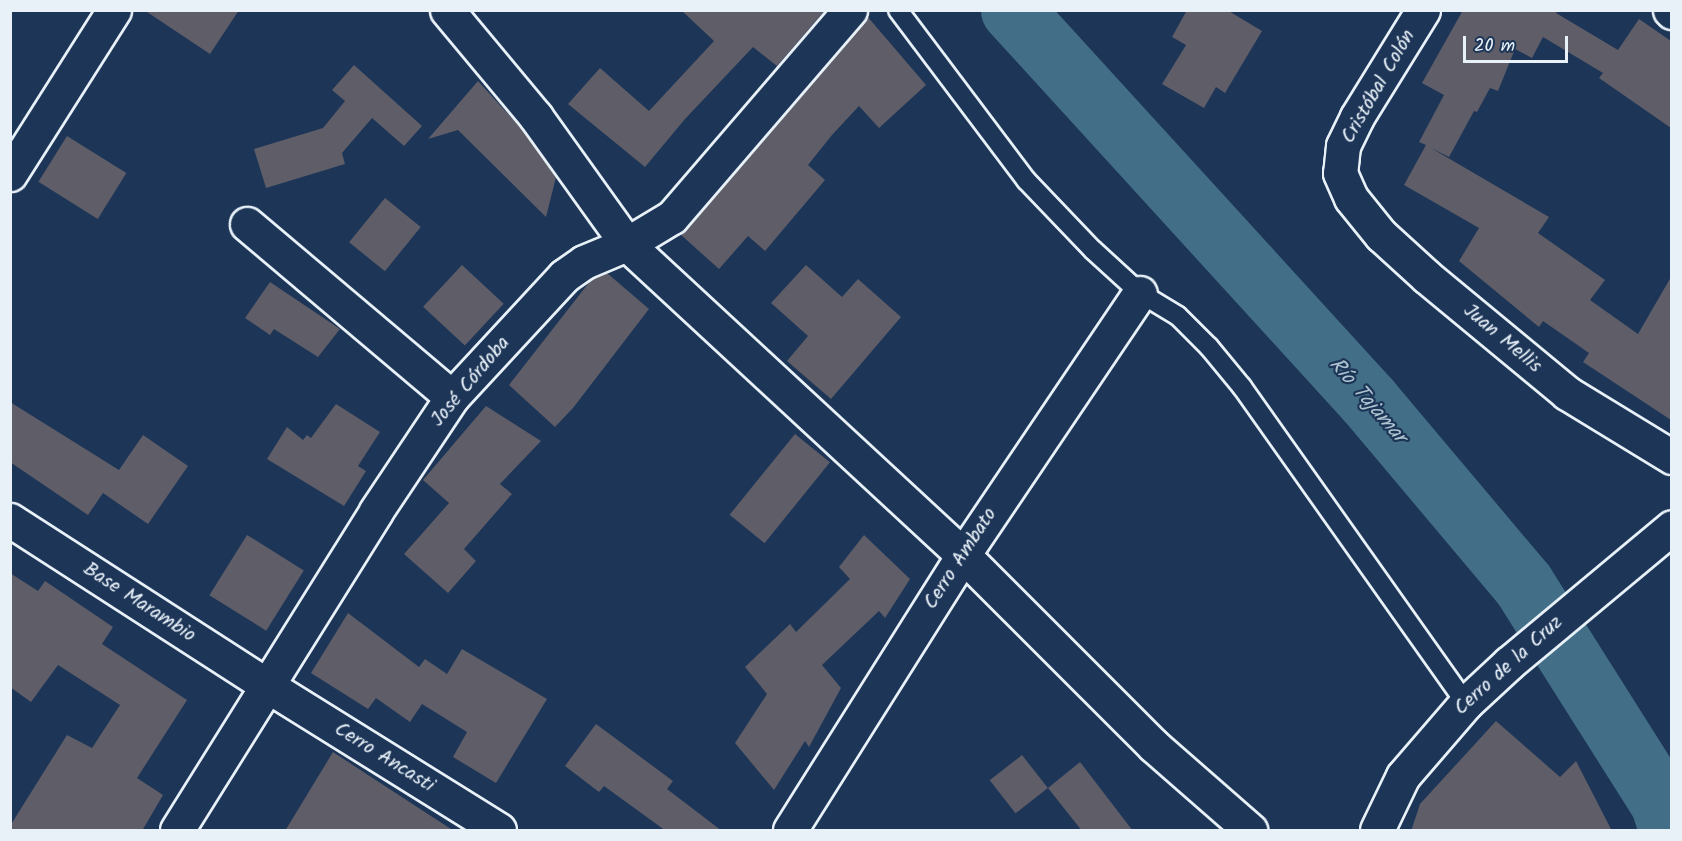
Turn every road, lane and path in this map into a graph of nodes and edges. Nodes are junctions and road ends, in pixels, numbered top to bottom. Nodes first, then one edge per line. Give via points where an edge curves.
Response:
1 (114, 10) edge
2 (447, 10) edge
3 (850, 10) edge
4 (898, 10) edge
5 (1423, 10) edge
6 (10, 174) edge
7 (1351, 198) joint
8 (247, 224) dead end
9 (627, 244) junction
10 (1140, 293) junction
11 (452, 397) junction
12 (1671, 457) edge
13 (10, 520) edge
14 (1671, 527) edge
15 (963, 555) junction
16 (268, 686) junction
17 (1466, 703) junction
18 (177, 831) edge
19 (500, 831) edge
20 (790, 831) edge
21 (1250, 831) edge
22 (1377, 831) edge

1 - 6 street
2 - 9 street via 536,117
3 - 9 street, José Córdoba via 672,217
4 - 10 lane via 1026,180
5 - 7 street, Cristóbal Colón via 1343,146 1340,173
7 - 12 street, Juan Mellis via 1381,235 1427,277 1567,393
8 - 11 street
9 - 11 street, José Córdoba via 584,262 564,276
9 - 15 street
10 - 15 street, Cerro Ambato
10 - 17 lane via 1178,316 1242,387
11 - 16 street, José Córdoba
13 - 16 street, Base Marambio
14 - 17 street, Cerro de la Cruz
15 - 20 street, Cerro Ambato
15 - 21 street via 1154,746
16 - 18 street, José Córdoba
16 - 19 street, Cerro Ancasti
17 - 22 street, Cerro de la Cruz via 1403,776

